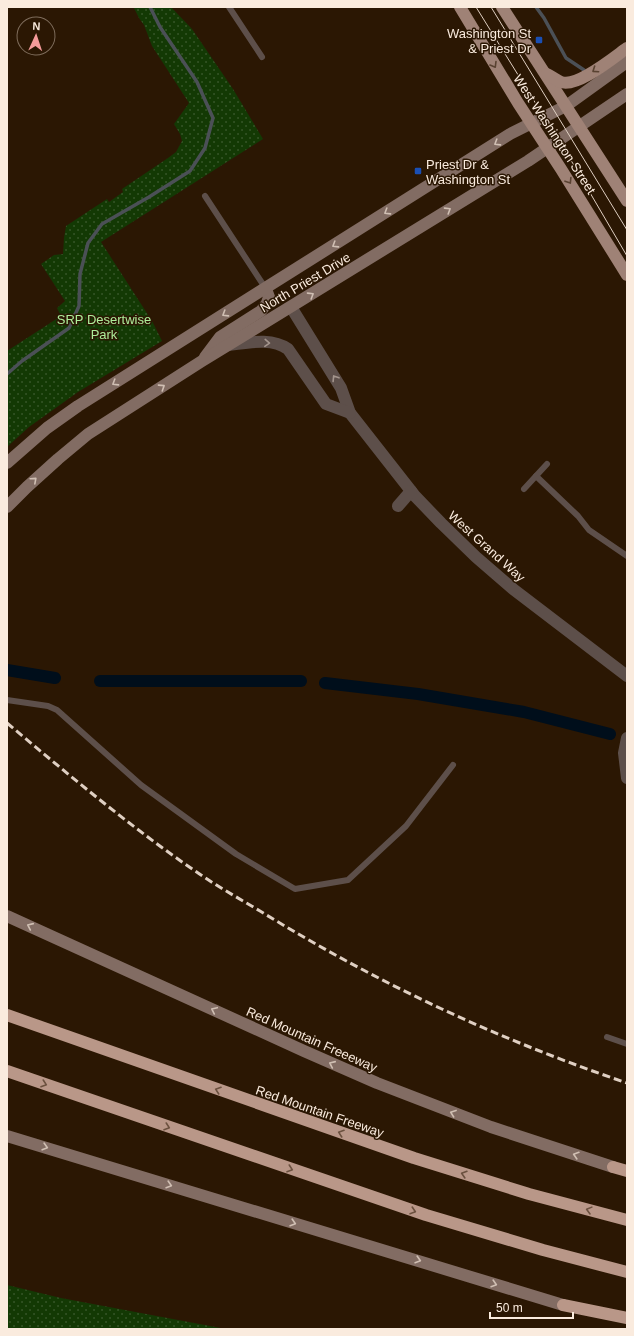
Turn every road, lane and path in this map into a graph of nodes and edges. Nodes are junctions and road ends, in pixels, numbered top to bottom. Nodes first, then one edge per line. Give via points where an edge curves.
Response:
1 (230, 7) edge
2 (460, 7) edge
3 (502, 7) edge
4 (627, 48) edge
5 (262, 57) dead end
6 (627, 62) edge
7 (544, 72) junction
8 (627, 94) edge
9 (566, 106) junction
10 (531, 123) junction
11 (580, 127) junction
12 (547, 148) junction
13 (205, 196) dead end
14 (627, 201) edge
15 (627, 275) edge
16 (266, 288) junction
17 (291, 307) junction
18 (228, 345) junction
19 (202, 361) junction
20 (350, 413) junction
21 (7, 463) edge
22 (547, 464) dead end
23 (536, 476) junction
24 (524, 489) dead end
25 (411, 491) junction
26 (398, 506) dead end
27 (7, 507) edge
28 (601, 529) dead end
29 (594, 533) junction
30 (627, 556) edge
31 (627, 676) edge
32 (7, 700) edge
33 (627, 738) edge
34 (453, 765) dead end
35 (627, 778) edge
36 (7, 916) edge
37 (9, 1016) edge
38 (607, 1037) dead end
39 (627, 1044) edge
40 (7, 1072) edge
41 (7, 1136) edge
42 (613, 1166) joint
43 (627, 1171) edge
44 (627, 1220) edge
45 (627, 1272) edge
46 (563, 1305) joint
47 (627, 1318) edge

1 - 5 lane
2 -> 10 main road, West Washington Street
3 - 7 main road, West Washington Street
4 -> 7 main road via 571,83 561,82
6 - 9 main road, North Priest Drive
7 - 9 main road, West Washington Street
8 - 11 main road, North Priest Drive
9 - 10 main road, North Priest Drive
9 - 11 main road, West Washington Street
10 - 12 main road, West Washington Street
10 -> 16 main road, North Priest Drive
11 - 12 main road, North Priest Drive
11 - 14 main road, West Washington Street
12 -> 15 main road, West Washington Street
17 -> 12 main road, North Priest Drive
13 - 16 lane
16 - 19 main road via 269,297 260,311 220,336
16 -> 21 main road, North Priest Drive via 78,406
17 - 18 main road, North Priest Drive
20 -> 17 street, West Grand Way via 341,388
18 - 19 main road, North Priest Drive
18 -> 20 street via 254,342 281,344 288,349 326,404
27 -> 19 main road, North Priest Drive via 88,434
20 - 25 street, West Grand Way
22 - 23 lane
23 - 24 lane
23 - 29 lane
25 - 26 street
25 - 31 street, West Grand Way via 476,557 513,589
28 - 29 lane
29 - 30 lane
32 - 34 lane via 48,706 57,710 141,785 236,854 295,889 348,880 406,826
33 - 35 street via 624,753
42 -> 36 main road, Red Mountain Freeeway via 491,1127 377,1083
44 -> 37 highway, Red Mountain Freeway via 529,1194 406,1156
38 - 39 lane
40 -> 45 highway via 426,1215 530,1247
41 -> 46 main road
42 - 43 highway
46 - 47 highway

